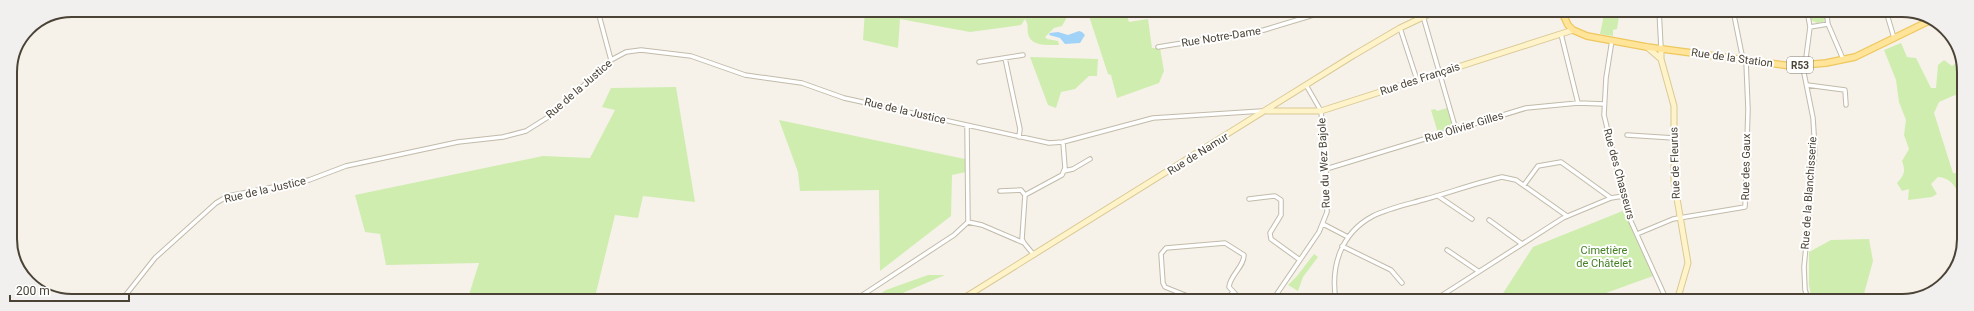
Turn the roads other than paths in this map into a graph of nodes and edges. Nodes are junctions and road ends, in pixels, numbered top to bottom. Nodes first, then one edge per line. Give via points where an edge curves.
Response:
1 (600, 17) edge
2 (1307, 17) edge
3 (1421, 17) edge
4 (1428, 17) edge
5 (1564, 17) edge
6 (1659, 17) edge
7 (1735, 17) edge
8 (1808, 17) edge
9 (1827, 17) edge
10 (1888, 17) edge
11 (1926, 23) edge
12 (1828, 24) junction
13 (1810, 27) junction
14 (1400, 28) junction
15 (1573, 30) junction
16 (1561, 34) junction
17 (1894, 39) junction
18 (1612, 40) junction
19 (1158, 47) dead end
20 (1647, 47) junction
21 (1661, 47) junction
22 (1023, 55) dead end
23 (1005, 58) junction
24 (1661, 59) junction
25 (1843, 59) junction
26 (611, 60) junction
27 (1744, 60) junction
28 (979, 62) dead end
29 (1805, 65) junction
30 (1439, 73) junction
31 (1417, 80) junction
32 (1306, 85) junction
33 (1807, 85) junction
34 (1578, 102) junction
35 (1604, 104) junction
36 (1846, 105) dead end
37 (1321, 110) junction
38 (1266, 111) junction
39 (967, 126) junction
40 (1456, 130) junction
41 (1628, 135) dead end
42 (1019, 137) junction
43 (1674, 138) junction
44 (1063, 142) junction
45 (1090, 159) dead end
46 (1326, 169) junction
47 (1064, 171) junction
48 (1524, 185) junction
49 (1000, 191) dead end
50 (1025, 195) junction
51 (1438, 196) junction
52 (1623, 196) junction
53 (1611, 198) junction
54 (1249, 199) dead end
55 (1566, 216) junction
56 (1680, 218) junction
57 (1472, 219) dead end
58 (1489, 220) dead end
59 (968, 222) junction
60 (1323, 224) junction
61 (1637, 234) junction
62 (1348, 237) junction
63 (1024, 243) junction
64 (1522, 244) junction
65 (1342, 246) junction
66 (1447, 250) dead end
67 (1034, 255) junction
68 (1300, 260) junction
69 (1478, 271) junction
70 (1402, 284) dead end
71 (1233, 292) edge
72 (126, 294) edge
73 (864, 294) edge
74 (970, 294) edge
75 (1182, 294) edge
76 (1277, 294) edge
77 (1335, 294) edge
78 (1444, 294) edge
79 (1664, 294) edge
80 (1679, 294) edge
81 (1806, 294) edge

1 - 26 street
2 - 19 street, Rue Notre-Dame via 1264,30
3 - 14 main road, Rue de Namur
4 - 30 street
5 - 15 main road
6 - 21 street
7 - 27 street
8 - 13 street, Rue de la Blanchisserie
9 - 12 street
10 - 17 street
11 - 17 main road, Rue de la Station / R53
12 - 13 street
12 - 25 street
13 - 29 street, Rue de la Blanchisserie
14 - 31 street
14 - 32 main road, Rue de Namur
15 - 16 main road, Rue des Français
15 - 18 main road, Rue de la Station / R53 via 1587,36
16 - 30 main road, Rue des Français
16 - 34 street
17 - 25 main road, Rue de la Station / R53 via 1855,57
18 - 20 main road, Rue de la Station / R53
18 - 35 street, Rue des Chasseurs
20 - 21 main road, Rue de la Station / R53
20 - 24 main road
21 - 24 main road, Rue de Fleurus
21 - 27 main road, Rue de la Station / R53
22 - 23 street
23 - 28 street
23 - 42 street via 1020,129
24 - 43 main road, Rue de Fleurus via 1674,106
25 - 29 main road, Rue de la Station / R53
26 - 39 street, Rue de la Justice via 626,52 641,50 691,56 745,76 802,83 844,98
26 - 72 street, Rue de la Justice via 553,114 526,131 503,137 458,142 346,166 309,180 228,196 216,203 155,258
27 - 29 main road, Rue de la Station / R53 via 1791,66
27 - 56 street, Rue des Gaux via 1748,109 1746,207
29 - 33 street, Rue de la Blanchisserie
30 - 31 main road, Rue des Français
30 - 40 street
31 - 37 main road, Rue des Français
32 - 37 street, Rue du Wez Bajole
32 - 38 main road, Rue de Namur
33 - 36 street via 1845,90
33 - 81 street, Rue de la Blanchisserie via 1813,118 1814,150 1804,267
34 - 35 street, Rue Olivier Gilles
34 - 40 street, Rue Olivier Gilles via 1526,108
35 - 52 street, Rue des Chasseurs via 1604,115
37 - 38 main road, Rue des Français
37 - 46 street, Rue du Wez Bajole
38 - 44 street, Rue de la Justice via 1153,118
38 - 67 main road, Rue de Namur
39 - 42 street, Rue de la Justice
39 - 59 street
40 - 46 street, Rue Olivier Gilles
41 - 43 street
42 - 44 street, Rue de la Justice via 1049,143
43 - 56 main road, Rue de Fleurus via 1674,181
44 - 47 street
45 - 47 street
46 - 60 street, Rue du Wez Bajole via 1327,206
47 - 50 street via 1062,175
48 - 51 street via 1510,177 1502,177
48 - 53 street via 1538,166 1561,162
48 - 55 street
49 - 50 street via 1021,190
50 - 63 street via 1022,239
51 - 57 street
51 - 62 street via 1374,216 1360,224
52 - 53 street
52 - 61 street, Rue des Chasseurs
53 - 55 street
54 - 68 street via 1276,196 1281,200 1281,215 1270,233 1271,239
55 - 64 street
56 - 61 street
56 - 80 main road, Rue de Fleurus via 1688,262
58 - 64 street
59 - 63 street via 982,225
59 - 73 street via 954,235
60 - 62 street
60 - 68 street, Rue du Wez Bajole
61 - 79 street, Rue des Chasseurs
62 - 65 street
63 - 67 street
64 - 69 street
65 - 70 street via 1391,270
65 - 77 street via 1336,262
66 - 69 street
67 - 74 main road, Rue de Namur
68 - 76 street, Rue du Wez Bajole
69 - 78 street
71 - 75 street via 1229,282 1244,260 1244,255 1225,242 1166,248 1161,254 1165,287

